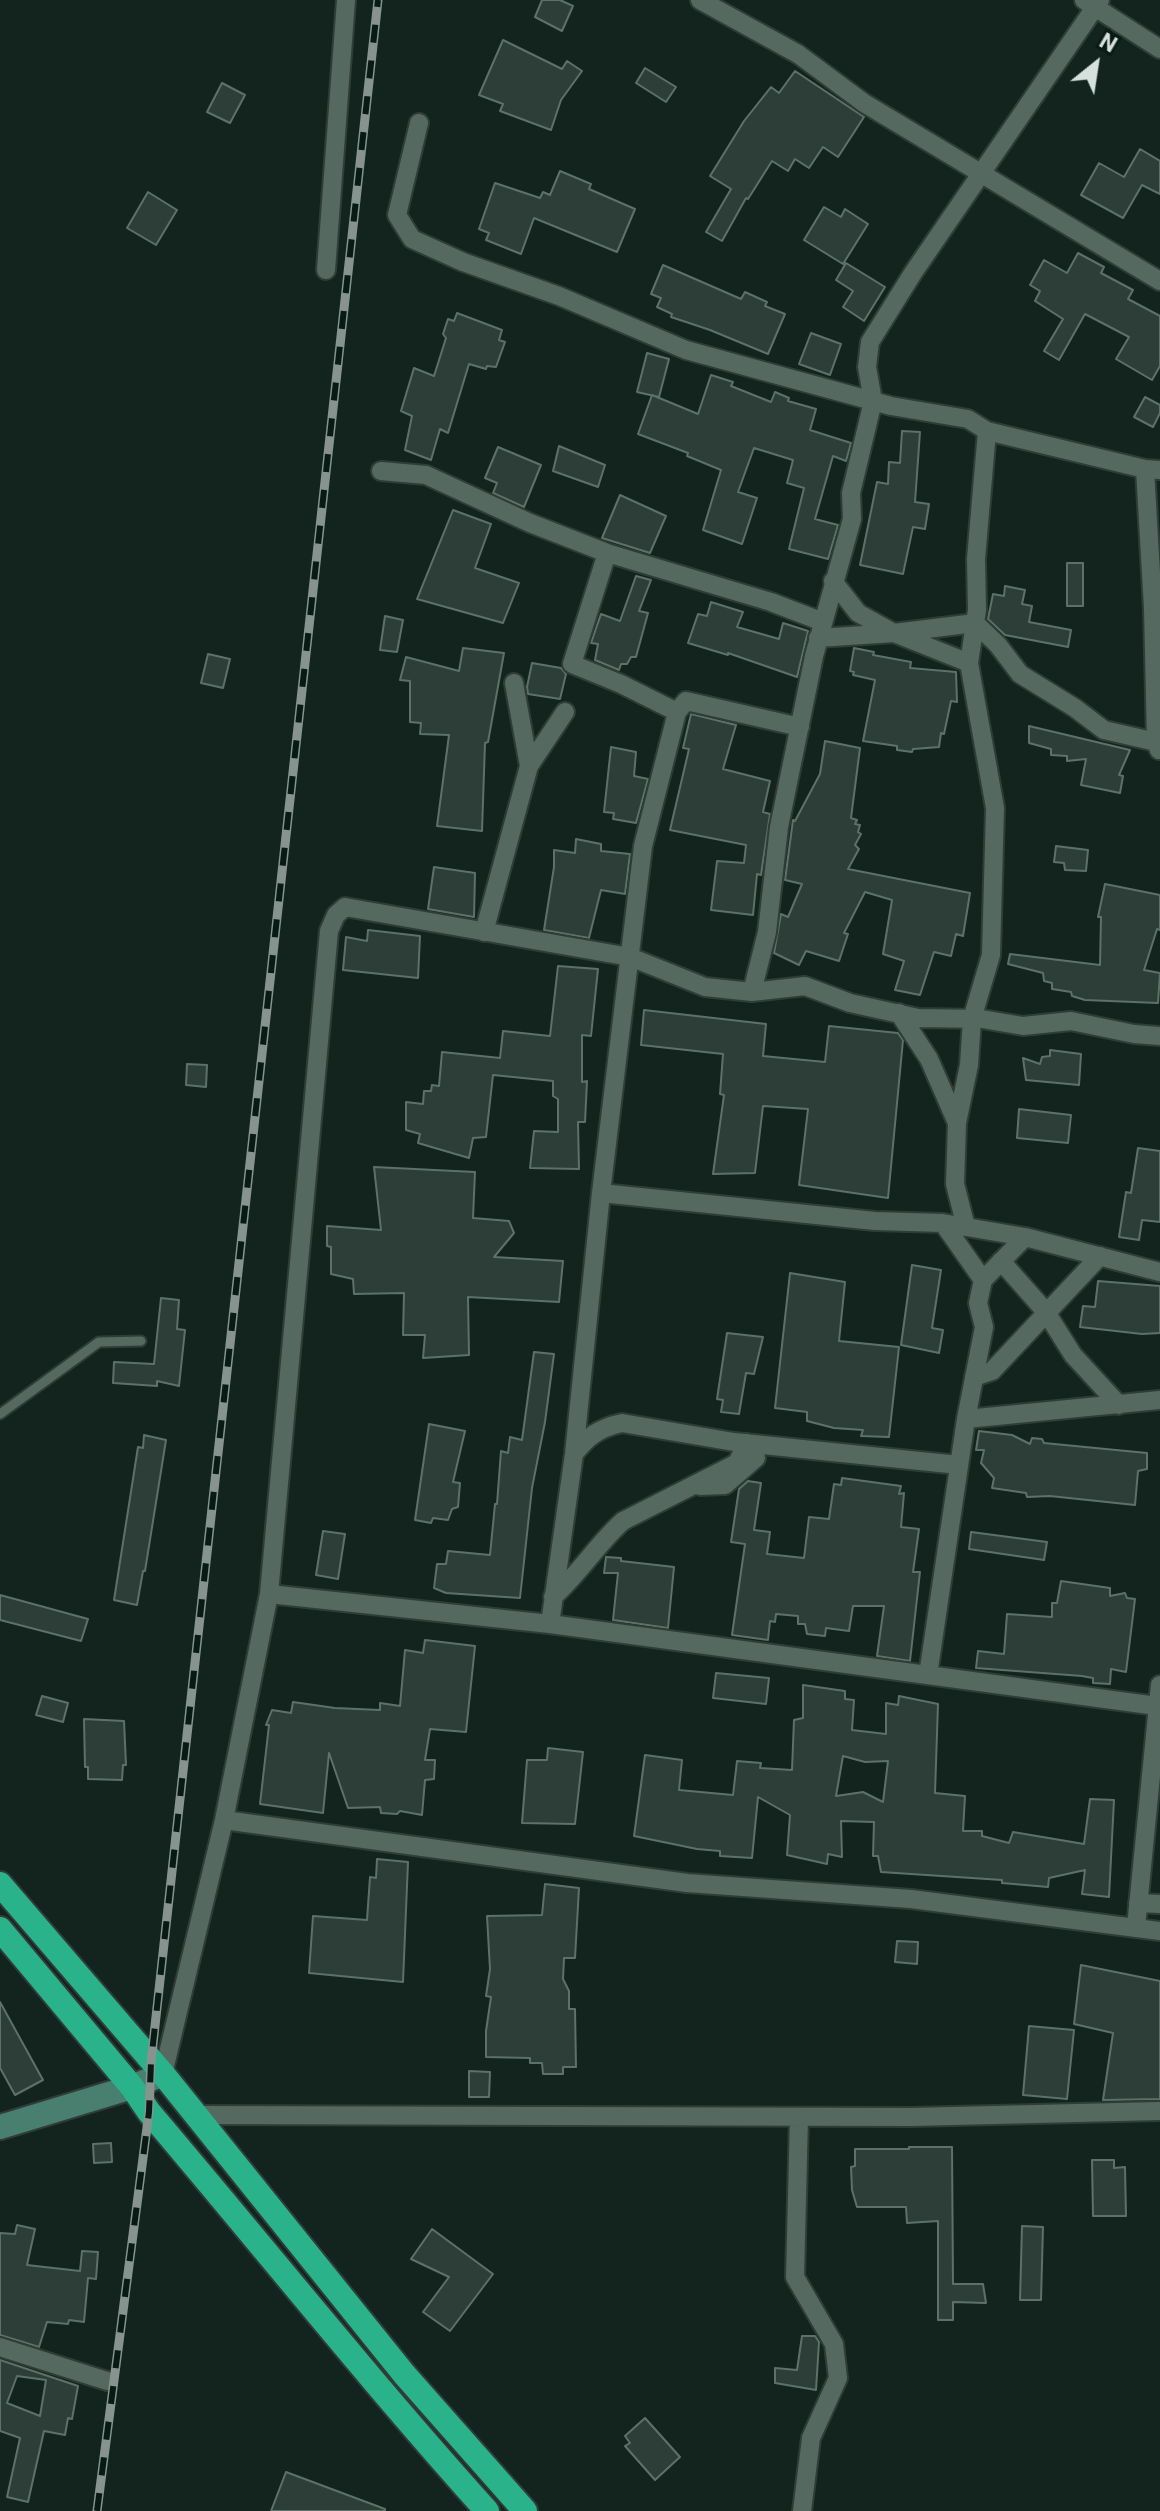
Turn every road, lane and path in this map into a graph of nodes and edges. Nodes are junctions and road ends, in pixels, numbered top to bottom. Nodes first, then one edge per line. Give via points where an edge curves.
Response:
1 (346, 0) edge
2 (700, 0) edge
3 (1093, 2) edge
4 (1160, 49) edge
5 (419, 123) dead end
6 (983, 172) junction
7 (326, 270) dead end
8 (1160, 281) edge
9 (873, 401) junction
10 (987, 431) junction
11 (1153, 469) edge
12 (381, 471) dead end
13 (607, 553) junction
14 (833, 581) junction
15 (975, 623) junction
16 (820, 630) junction
17 (894, 633) junction
18 (969, 663) junction
19 (514, 683) dead end
20 (565, 712) dead end
21 (677, 712) junction
22 (800, 727) junction
23 (1158, 747) edge
24 (529, 766) junction
25 (484, 932) junction
26 (630, 957) junction
27 (752, 992) junction
28 (899, 1013) junction
29 (972, 1019) junction
30 (1160, 1036) edge
31 (957, 1123) junction
32 (601, 1193) junction
33 (943, 1223) junction
34 (966, 1227) junction
35 (1025, 1237) junction
36 (1100, 1256) junction
37 (1001, 1261) junction
38 (1160, 1272) edge
39 (983, 1280) junction
40 (1046, 1312) junction
41 (141, 1341) dead end
42 (974, 1377) junction
43 (1160, 1400) edge
44 (1119, 1405) junction
45 (0, 1414) edge
46 (966, 1419) junction
47 (751, 1451) junction
48 (574, 1454) junction
49 (959, 1465) junction
50 (269, 1594) junction
51 (553, 1597) junction
52 (550, 1624) junction
53 (928, 1675) junction
54 (1160, 1685) edge
55 (1157, 1706) junction
56 (224, 1820) junction
57 (0, 1884) edge
58 (1138, 1903) junction
59 (1160, 1904) edge
60 (1136, 1927) junction
61 (0, 1929) edge
62 (1160, 1931) edge
63 (163, 2074) junction
64 (132, 2087) junction
65 (1160, 2111) edge
66 (195, 2115) junction
67 (799, 2117) junction
68 (0, 2127) edge
69 (0, 2347) edge
70 (107, 2381) dead end
71 (487, 2511) edge
72 (525, 2511) edge
73 (802, 2511) edge

1 - 7 street
2 - 6 street via 798,54 864,103
3 - 4 street
3 - 6 street
5 - 9 street via 397,215 412,239 686,350
6 - 8 street
6 - 9 street via 870,342 867,367
9 - 10 street via 968,419
9 - 14 street via 851,493 852,519
10 - 11 street
10 - 15 street
11 - 23 street
12 - 13 street via 426,475
13 - 16 street via 771,602
13 - 21 street via 572,664
14 - 16 street
14 - 17 street via 858,613
15 - 17 street
15 - 18 street
15 - 23 street via 1020,674 1104,730
16 - 17 street
16 - 22 street
17 - 18 street
18 - 29 street via 995,808 991,955
19 - 24 street
20 - 24 street
21 - 22 street via 686,701
21 - 26 street via 643,846
22 - 27 street via 779,827 767,932
24 - 25 street
25 - 26 street
25 - 50 street via 345,907 329,931
26 - 27 street via 705,987
26 - 32 street
27 - 28 street via 805,986
28 - 29 street
28 - 31 street via 929,1059
29 - 30 street via 1023,1026 1071,1021
29 - 31 street
31 - 34 street via 955,1184
32 - 33 street
32 - 48 street
33 - 34 street
33 - 39 street
34 - 35 street
35 - 36 street
35 - 37 street
36 - 38 street
36 - 40 street
37 - 39 street
37 - 40 street
39 - 42 street via 978,1303 984,1327
40 - 42 street via 992,1371
40 - 44 street via 1073,1355
41 - 45 lane via 99,1342
42 - 46 street
43 - 44 street
44 - 46 street
46 - 49 street
47 - 48 street via 622,1423 589,1436
47 - 49 street
47 - 51 street via 623,1521
48 - 51 street
49 - 53 street
50 - 52 street
50 - 56 street
51 - 52 street
52 - 53 street
53 - 55 street
54 - 55 street
55 - 58 street
56 - 60 street via 687,1883 911,1899
56 - 63 street
57 - 63 highway
58 - 59 street
58 - 60 street
60 - 62 street
61 - 64 highway
63 - 64 street
63 - 66 highway
64 - 68 street
64 - 71 highway via 363,2371
65 - 67 street
66 - 67 street
66 - 72 highway via 404,2374
67 - 73 street via 795,2277 834,2344 838,2378 811,2438
69 - 70 street

